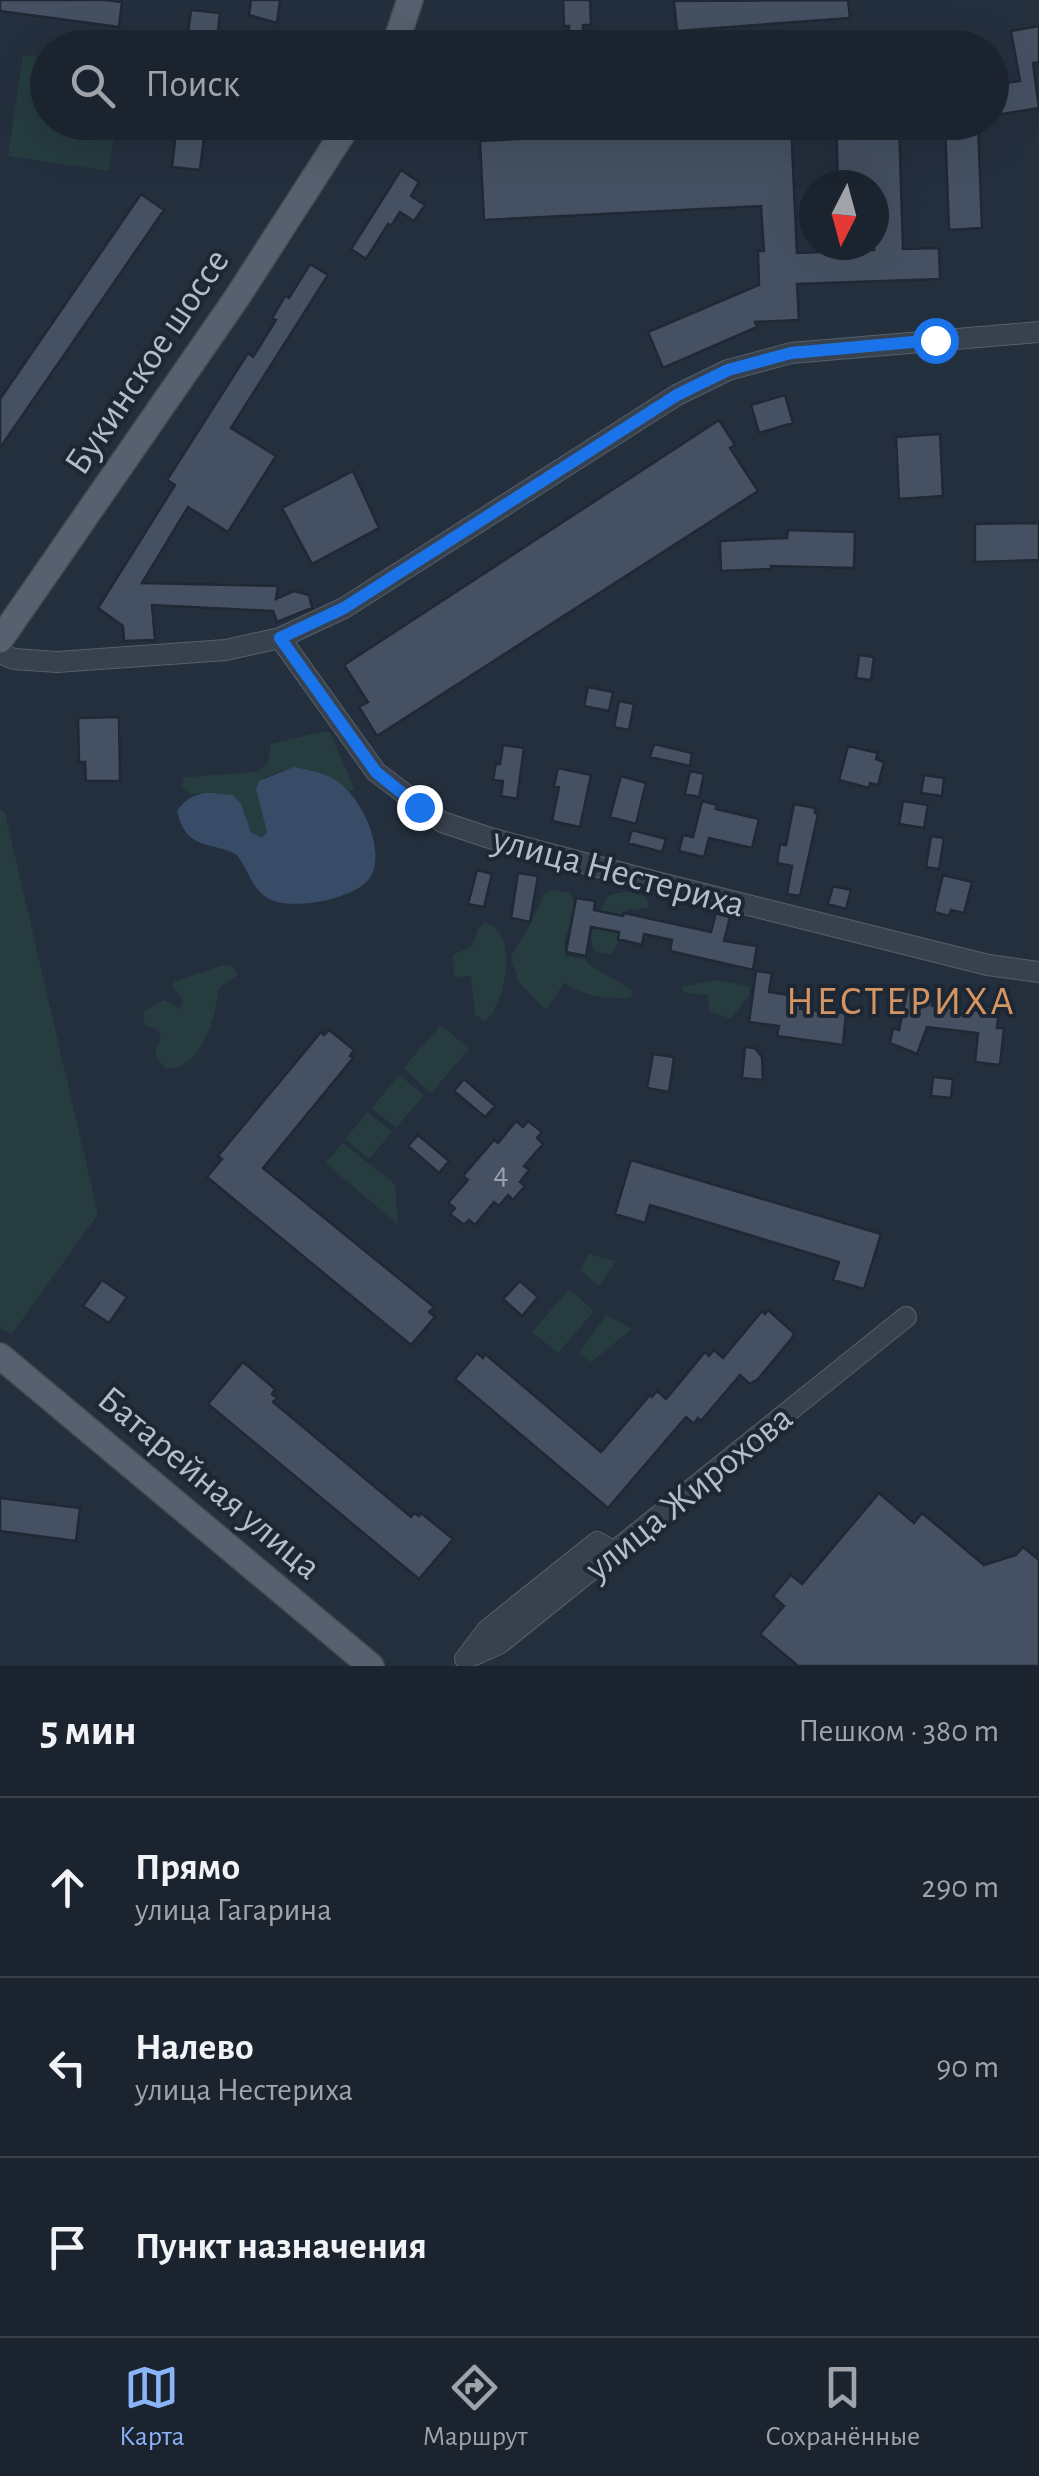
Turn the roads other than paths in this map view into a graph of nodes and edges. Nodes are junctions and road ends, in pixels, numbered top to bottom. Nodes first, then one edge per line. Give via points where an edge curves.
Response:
1 (410, 0) edge
2 (400, 30) edge
3 (338, 140) edge
4 (1039, 332) edge
5 (280, 638) junction
6 (0, 640) edge
7 (0, 654) edge
8 (1039, 972) edge
9 (906, 1317) dead end
10 (0, 1356) edge
11 (461, 1662) edge
12 (371, 1666) edge

1 - 2 main road
3 - 6 main road, Букинское шоссе
4 - 5 street via 791,353 728,370 677,395 344,608
5 - 7 street via 226,650 57,662
5 - 8 street, улица Нестериха via 376,772 442,822 660,883
9 - 11 street, улица Жирохова via 606,1547 486,1630
10 - 12 main road, Батарейная улица

